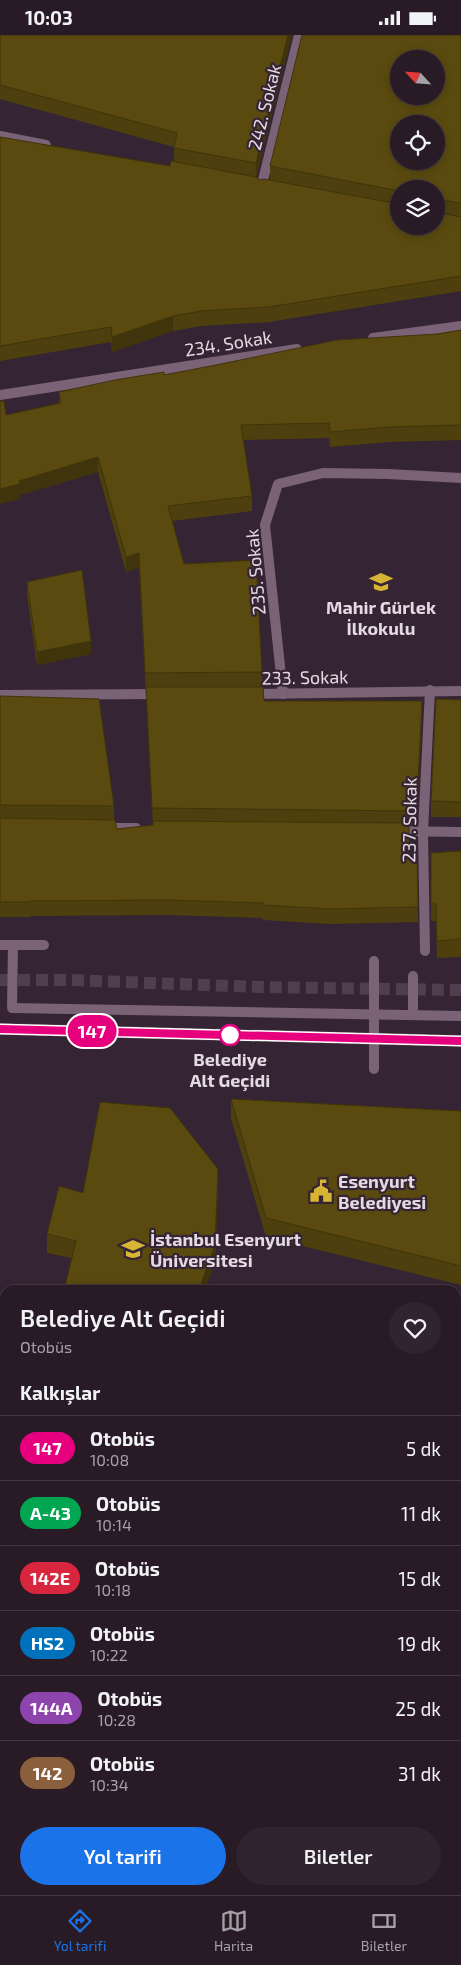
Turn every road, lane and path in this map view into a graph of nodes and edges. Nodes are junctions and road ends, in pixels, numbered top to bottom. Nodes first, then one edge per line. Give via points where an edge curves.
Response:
1 (299, 35) edge
2 (0, 136) edge
3 (58, 147) edge
4 (261, 187) edge
5 (461, 326) edge
6 (363, 340) edge
7 (304, 348) edge
8 (0, 395) edge
9 (461, 478) edge
10 (430, 690) junction
11 (461, 691) edge
12 (166, 694) edge
13 (244, 694) edge
14 (283, 694) junction
15 (0, 695) edge
16 (89, 828) edge
17 (148, 828) edge
18 (384, 831) edge
19 (424, 831) junction
20 (461, 832) edge
21 (0, 945) edge
22 (13, 945) junction
23 (44, 945) dead end
24 (425, 951) dead end
25 (374, 961) dead end
26 (413, 976) dead end
27 (374, 1013) junction
28 (413, 1014) junction
29 (461, 1016) edge
30 (374, 1069) dead end

1 - 4 street, 242. Sokak
2 - 3 street
5 - 6 street
7 - 8 street, 234. Sokak
9 - 14 street, 235. Sokak via 323,473 278,484 265,525
10 - 11 street, 233. Sokak
10 - 14 street, 233. Sokak
10 - 19 street, 237. Sokak
12 - 15 street
13 - 14 street, 233. Sokak
16 - 17 street
18 - 19 street
19 - 20 street
19 - 24 street, 237. Sokak
21 - 22 street
22 - 23 street
22 - 27 street via 12,1008
25 - 27 street
26 - 28 street
27 - 28 street
27 - 30 street
28 - 29 street

